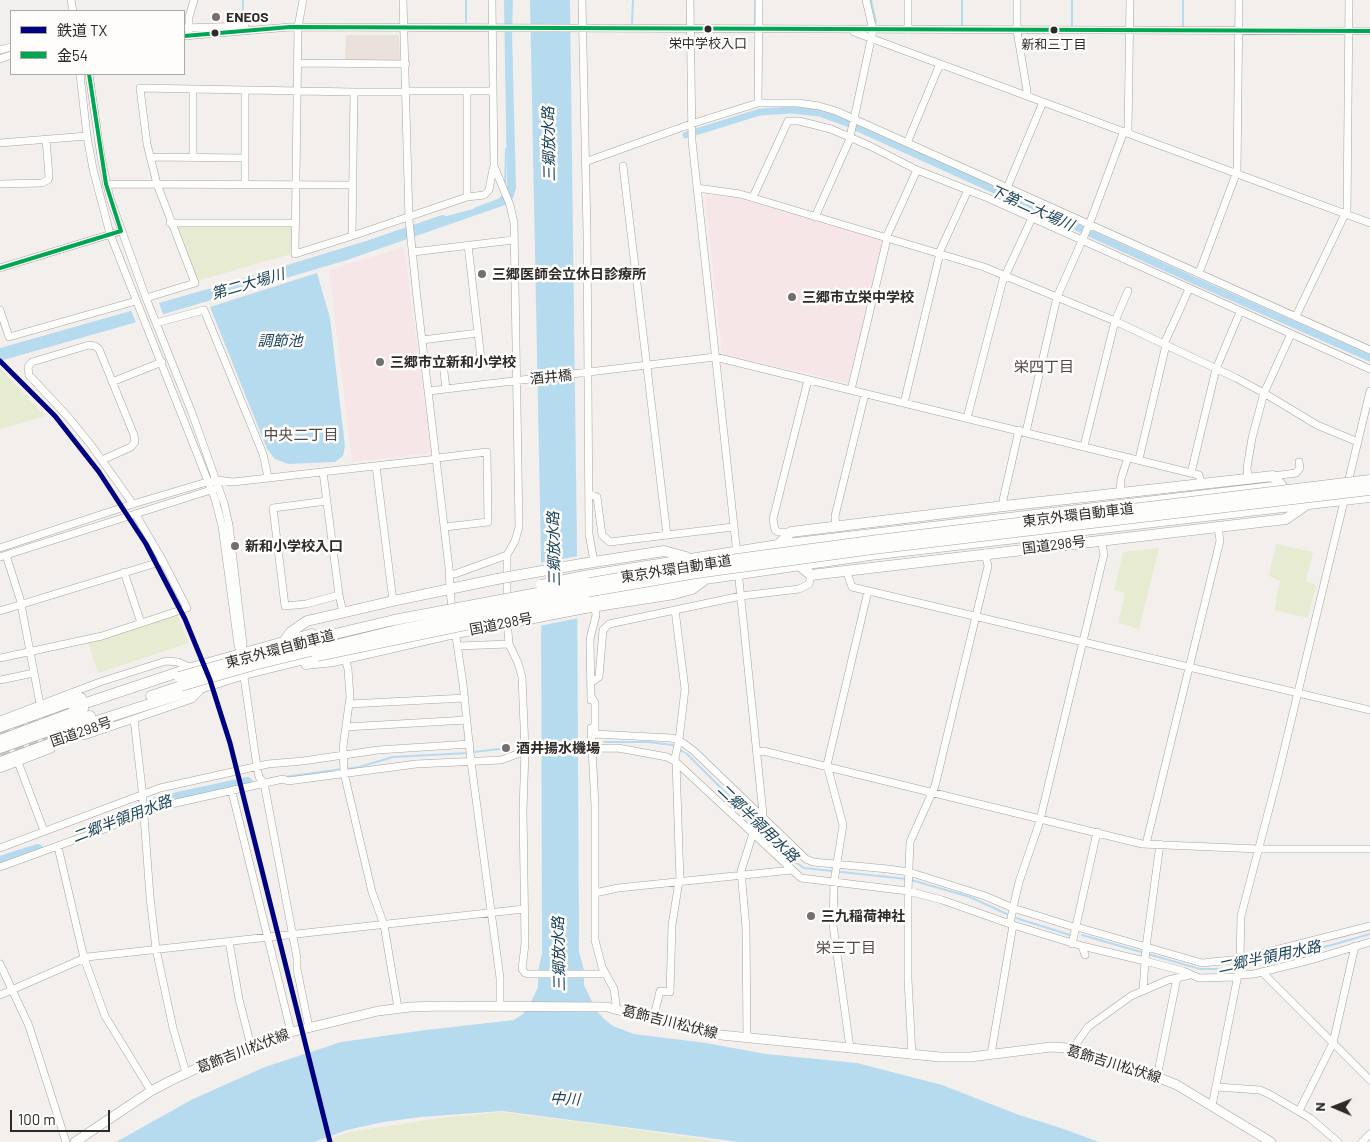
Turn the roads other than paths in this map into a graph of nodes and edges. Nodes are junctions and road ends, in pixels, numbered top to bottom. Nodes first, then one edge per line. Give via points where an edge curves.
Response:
1 (194, 0) edge
2 (303, 0) edge
3 (403, 0) edge
4 (492, 0) edge
5 (582, 0) edge
6 (690, 0) edge
7 (758, 0) edge
8 (866, 0) edge
9 (908, 0) edge
10 (1017, 0) edge
11 (1130, 0) edge
12 (1239, 0) edge
13 (1349, 0) edge
14 (298, 27) junction
15 (404, 28) junction
16 (494, 28) junction
17 (583, 29) junction
18 (691, 29) junction
19 (758, 29) junction
20 (849, 30) junction
21 (873, 30) junction
22 (908, 30) junction
23 (1017, 31) junction
24 (1128, 31) junction
25 (1239, 31) junction
26 (1349, 31) junction
27 (1370, 31) edge
28 (186, 32) edge
29 (871, 38) junction
30 (298, 63) junction
31 (406, 64) junction
32 (940, 64) junction
33 (80, 75) edge
34 (89, 75) edge
35 (193, 89) junction
36 (245, 90) junction
37 (297, 90) junction
38 (467, 91) junction
39 (354, 92) junction
40 (406, 92) junction
41 (493, 92) junction
42 (1027, 96) junction
43 (1043, 102) junction
44 (758, 103) junction
45 (854, 119) junction
46 (691, 124) junction
47 (1126, 132) junction
48 (87, 136) junction
49 (850, 137) junction
50 (46, 139) junction
51 (0, 143) edge
52 (907, 143) junction
53 (150, 157) junction
54 (193, 157) junction
55 (245, 158) junction
56 (585, 162) junction
57 (494, 166) junction
58 (623, 166) dead end
59 (917, 170) junction
60 (1236, 174) junction
61 (0, 184) edge
62 (106, 184) junction
63 (157, 184) junction
64 (245, 184) junction
65 (296, 184) junction
66 (353, 185) junction
67 (697, 188) junction
68 (1007, 188) junction
69 (968, 190) junction
70 (467, 197) junction
71 (753, 197) junction
72 (1346, 215) junction
73 (816, 217) junction
74 (409, 218) junction
75 (1032, 218) junction
76 (505, 220) dead end
77 (170, 223) junction
78 (296, 223) junction
79 (514, 223) junction
80 (1370, 223) edge
81 (1089, 225) junction
82 (120, 231) junction
83 (110, 234) junction
84 (352, 235) junction
85 (887, 238) junction
86 (514, 240) junction
87 (1082, 241) junction
88 (468, 245) junction
89 (413, 252) junction
90 (940, 253) junction
91 (0, 268) edge
92 (1199, 273) junction
93 (1004, 276) junction
94 (1190, 288) junction
95 (1128, 291) dead end
96 (1057, 297) junction
97 (146, 299) junction
98 (137, 302) junction
99 (0, 310) edge
100 (1240, 312) junction
101 (1296, 316) junction
102 (1115, 321) junction
103 (156, 322) junction
104 (478, 333) junction
105 (1291, 334) junction
106 (422, 340) junction
107 (1165, 344) junction
108 (1370, 350) edge
109 (715, 357) junction
110 (162, 362) junction
111 (647, 366) junction
112 (1216, 368) junction
113 (1370, 369) edge
114 (584, 373) junction
115 (520, 380) junction
116 (808, 380) junction
117 (112, 382) junction
118 (446, 389) junction
119 (851, 390) junction
120 (429, 391) junction
121 (1370, 391) edge
122 (1264, 393) junction
123 (865, 394) junction
124 (904, 403) junction
125 (967, 418) junction
126 (1023, 431) junction
127 (1358, 442) junction
128 (1084, 446) junction
129 (1128, 457) junction
130 (437, 458) junction
131 (1139, 459) junction
132 (102, 460) junction
133 (1299, 462) dead end
134 (376, 466) junction
135 (324, 472) junction
136 (1191, 473) junction
137 (1273, 476) junction
138 (1370, 476) edge
139 (268, 477) junction
140 (1248, 478) junction
141 (1350, 478) junction
142 (1370, 480) edge
143 (208, 482) junction
144 (1201, 483) junction
145 (216, 486) junction
146 (1282, 486) junction
147 (1370, 490) edge
148 (1120, 493) junction
149 (589, 494) junction
150 (1370, 497) edge
151 (1344, 500) junction
152 (327, 501) junction
153 (133, 504) junction
154 (1307, 504) junction
155 (1004, 506) junction
156 (136, 515) junction
157 (445, 527) junction
158 (733, 527) junction
159 (836, 527) junction
160 (1218, 527) junction
161 (792, 532) junction
162 (667, 535) junction
163 (1101, 540) junction
164 (778, 545) junction
165 (0, 548) edge
166 (736, 552) junction
167 (985, 553) junction
168 (3, 556) edge
169 (507, 556) junction
170 (691, 558) junction
171 (163, 561) junction
172 (594, 562) junction
173 (799, 565) junction
174 (846, 570) junction
175 (124, 572) junction
176 (450, 574) junction
177 (596, 574) junction
178 (739, 574) junction
179 (811, 575) junction
180 (450, 589) junction
181 (868, 591) junction
182 (339, 595) junction
183 (741, 596) junction
184 (393, 601) junction
185 (592, 604) junction
186 (21, 606) junction
187 (676, 610) junction
188 (0, 611) edge
189 (344, 612) junction
190 (975, 616) junction
191 (141, 623) junction
192 (455, 633) junction
193 (285, 640) junction
194 (1082, 641) junction
195 (509, 644) junction
196 (458, 646) junction
197 (30, 652) junction
198 (241, 653) junction
199 (0, 658) edge
200 (345, 658) junction
201 (294, 663) junction
202 (191, 668) junction
203 (1189, 668) junction
204 (34, 673) junction
205 (244, 674) junction
206 (0, 680) edge
207 (154, 680) junction
208 (592, 682) junction
209 (201, 687) junction
210 (1297, 693) junction
211 (591, 696) junction
212 (465, 698) junction
213 (159, 700) junction
214 (40, 704) junction
215 (349, 704) junction
216 (74, 707) tunnel mouth
217 (1370, 710) edge
218 (134, 719) junction
219 (0, 720) edge
220 (468, 720) junction
221 (81, 726) tunnel mouth
222 (0, 727) edge
223 (346, 727) junction
224 (0, 740) edge
225 (679, 740) junction
226 (470, 745) junction
227 (0, 748) edge
228 (588, 748) junction
229 (528, 750) junction
230 (758, 752) junction
231 (343, 755) junction
232 (471, 761) junction
233 (0, 762) edge
234 (18, 762) junction
235 (676, 762) junction
236 (257, 767) junction
237 (827, 767) junction
238 (0, 769) edge
239 (344, 773) junction
240 (264, 784) junction
241 (232, 792) junction
242 (932, 792) junction
243 (142, 796) junction
244 (143, 812) junction
245 (762, 818) junction
246 (1040, 819) junction
247 (754, 830) junction
248 (44, 831) junction
249 (1097, 832) junction
250 (1146, 844) junction
251 (1160, 844) junction
252 (58, 847) junction
253 (0, 848) edge
254 (1370, 849) edge
255 (1259, 850) junction
256 (836, 865) junction
257 (0, 867) edge
258 (792, 870) junction
259 (909, 872) junction
260 (741, 876) junction
261 (680, 881) junction
262 (834, 882) junction
263 (908, 891) junction
264 (595, 893) junction
265 (1013, 908) junction
266 (524, 910) junction
267 (492, 913) junction
268 (1011, 924) junction
269 (384, 925) junction
270 (1370, 926) edge
271 (1077, 927) junction
272 (292, 934) junction
273 (268, 937) junction
274 (229, 941) junction
275 (1370, 942) edge
276 (1072, 944) junction
277 (1082, 946) junction
278 (1355, 946) junction
279 (1146, 947) junction
280 (156, 949) junction
281 (1085, 955) dead end
282 (84, 958) junction
283 (1240, 959) junction
284 (1145, 961) junction
285 (0, 964) edge
286 (1262, 972) junction
287 (604, 974) junction
288 (1190, 975) junction
289 (1237, 976) junction
290 (1177, 978) junction
291 (12, 990) junction
292 (1143, 990) junction
293 (0, 995) edge
294 (500, 1007) junction
295 (398, 1008) junction
296 (615, 1008) junction
297 (653, 1020) junction
298 (310, 1028) junction
299 (291, 1032) junction
300 (747, 1038) junction
301 (1332, 1043) junction
302 (251, 1046) junction
303 (850, 1048) junction
304 (1074, 1050) junction
305 (912, 1054) junction
306 (991, 1054) junction
307 (186, 1072) junction
308 (1158, 1077) junction
309 (1370, 1080) edge
310 (1217, 1087) junction
311 (151, 1091) junction
312 (1212, 1106) junction
313 (1299, 1111) junction
314 (1370, 1134) edge
315 (66, 1142) edge
316 (75, 1142) edge
317 (1271, 1142) edge
318 (1338, 1142) edge
319 (1362, 1142) edge

1 - 28 street
2 - 14 street
3 - 15 street
4 - 16 street
5 - 17 street
6 - 18 street
7 - 19 street
8 - 21 street
9 - 22 street
10 - 23 street
11 - 24 street
12 - 25 street
13 - 26 street
14 - 15 street
14 - 28 street via 258,26
14 - 30 street
15 - 16 street
15 - 31 street
16 - 17 street
16 - 41 street
17 - 18 street
17 - 56 street
18 - 19 street
18 - 46 street
19 - 20 street
19 - 44 street
20 - 21 street
20 - 29 street
21 - 22 street
21 - 29 street
22 - 23 street
23 - 24 street
23 - 42 street
24 - 25 street
24 - 47 street
25 - 26 street
25 - 60 street
26 - 27 street
26 - 72 street
29 - 32 street
29 - 45 street
30 - 31 street
30 - 37 street
31 - 40 street
32 - 42 street
32 - 52 street
33 - 48 street
34 - 62 street
35 - 36 street
35 - 53 street via 140,88
35 - 54 street
36 - 37 street
36 - 55 street
37 - 39 street
37 - 65 street
38 - 40 street
38 - 41 street
38 - 70 street
39 - 40 street
39 - 66 street
40 - 74 street
41 - 57 street
42 - 43 street
43 - 47 street
43 - 68 street
44 - 45 street via 819,106
44 - 46 street
45 - 49 street
45 - 52 street
46 - 56 street
46 - 67 street
47 - 60 street
47 - 81 street
48 - 50 street
48 - 83 street
49 - 59 street
49 - 71 street via 818,126 788,121
49 - 73 street
50 - 51 street
50 - 61 street via 48,180
52 - 68 street
53 - 54 street
53 - 63 street
54 - 55 street
55 - 64 street
56 - 114 street
57 - 70 street via 489,190 484,195
57 - 79 street
58 - 111 street
59 - 69 street
59 - 85 street
60 - 72 street
60 - 92 street
62 - 63 street
62 - 82 street
63 - 64 street
63 - 77 street
64 - 65 street
65 - 66 street
65 - 78 street
66 - 84 street
67 - 71 street
67 - 109 street
68 - 81 street
69 - 75 street
69 - 90 street
70 - 74 street
71 - 73 street
72 - 80 street
72 - 101 street
73 - 85 street
74 - 84 street
74 - 89 street
75 - 87 street
75 - 93 street
76 - 79 street
77 - 78 street
77 - 97 street via 195,283
78 - 84 street via 295,254
79 - 86 street
81 - 87 street
81 - 92 street
82 - 83 street
82 - 97 street
83 - 91 street
83 - 98 street
85 - 90 street
85 - 119 street
86 - 88 street
86 - 115 street
87 - 94 street
87 - 96 street
88 - 89 street
88 - 104 street
89 - 106 street
90 - 93 street
90 - 124 street
92 - 101 street
93 - 96 street
93 - 125 street
94 - 100 street
94 - 107 street
95 - 102 street
96 - 102 street
96 - 126 street
97 - 103 street
98 - 99 street via 9,337
98 - 110 street
100 - 105 street
100 - 112 street
101 - 108 street
102 - 107 street
102 - 128 street
103 - 139 street via 204,310 262,454
103 - 145 street via 179,377
104 - 106 street
104 - 118 street via 481,359 443,363
105 - 113 street
105 - 122 street
106 - 120 street
107 - 112 street
107 - 131 street
109 - 111 street, 酒井橋
109 - 116 street
109 - 158 street
110 - 117 street
110 - 143 street
111 - 114 street, 酒井橋
111 - 162 street
112 - 122 street
112 - 136 street
114 - 115 street, 酒井橋
114 - 149 street
115 - 118 street, 酒井橋
115 - 169 street via 519,527
116 - 119 street
116 - 161 street via 773,519 775,530
117 - 132 street via 135,442
117 - 132 street via 95,346 32,362 28,367 29,375
118 - 120 street, 酒井橋
119 - 123 street
120 - 130 street
121 - 127 street
122 - 127 street via 1317,425
122 - 140 street via 1250,448
123 - 124 street
123 - 159 street via 835,516
124 - 125 street
125 - 126 street
126 - 128 street
126 - 155 street
127 - 141 street
128 - 129 street
129 - 131 street
129 - 148 street
130 - 134 street
130 - 157 street
130 - 157 street via 487,452 488,522
131 - 136 street
132 - 153 street
133 - 137 street via 1300,468 1296,473
134 - 135 street
134 - 184 street
135 - 139 street
135 - 152 street
136 - 144 street via 1199,475
137 - 140 highway
137 - 146 highway
138 - 141 highway, 国道298号
139 - 145 street
140 - 144 highway
141 - 146 highway, 国道298号
141 - 151 street
142 - 224 highway, 東京外環自動車道, bridge via 720,562 480,603 394,620 252,655 57,718
143 - 145 street
143 - 153 street
144 - 148 highway
145 - 156 street
145 - 198 street via 230,533 243,644
146 - 164 highway, 国道298号
147 - 227 highway, 東京外環自動車道, bridge via 873,549 592,591 392,631 254,665 181,686
148 - 155 highway
149 - 162 street via 597,498 602,535 610,542
149 - 172 street via 590,542
150 - 151 highway, 国道298号
151 - 154 highway, 国道298号
151 - 210 street
152 - 182 street
152 - 182 street via 273,508 285,606
153 - 165 street
154 - 160 highway, 国道298号 via 1286,519
154 - 173 highway, 国道298号
155 - 159 highway
156 - 168 street
156 - 171 street
157 - 176 street
158 - 162 street
158 - 166 street
159 - 161 highway
160 - 163 highway, 国道298号
160 - 203 street via 1220,541
161 - 164 highway
163 - 167 highway, 国道298号
163 - 194 street via 1104,554
164 - 166 highway, 国道298号
166 - 170 highway, 国道298号
166 - 178 street
167 - 174 highway, 国道298号
167 - 190 street via 988,566
168 - 186 street
169 - 176 street
169 - 195 street
170 - 172 highway, 国道298号 via 664,551
170 - 177 highway, 国道298号
171 - 175 street
171 - 191 street via 187,608
172 - 177 street
172 - 180 highway, 国道298号, bridge
173 - 178 highway, 国道298号
173 - 179 highway
174 - 179 highway, 国道298号
174 - 181 street via 852,587
175 - 186 street
175 - 191 street
176 - 180 street
177 - 193 highway, 国道298号, bridge via 388,615
178 - 183 street
178 - 185 highway, 国道298号 via 705,579 692,589 674,594
179 - 183 street via 805,587
180 - 184 highway, 国道298号
180 - 192 street
181 - 190 street
181 - 237 street
182 - 189 street
183 - 187 street
183 - 230 street
184 - 189 highway, 国道298号
185 - 192 highway, 国道298号, bridge
185 - 201 highway, 国道298号, bridge
185 - 208 street via 596,615 590,639
186 - 188 street
186 - 197 street
187 - 208 street via 609,624 603,630 599,677
187 - 225 street via 685,689
189 - 193 highway, 国道298号 via 307,622
190 - 194 street
190 - 242 street
191 - 197 street via 102,636
192 - 196 street
192 - 200 highway, 国道298号
193 - 198 highway, 国道298号
194 - 203 street
194 - 246 street
195 - 196 street
195 - 229 street via 521,671
196 - 212 street
197 - 199 street
197 - 204 street
198 - 202 highway, 国道298号
198 - 205 street
200 - 201 highway, 国道298号 via 310,664
200 - 215 street
201 - 205 highway, 国道298号
202 - 207 highway, 国道298号
202 - 214 street via 166,661
203 - 210 street
203 - 250 street
204 - 206 street
204 - 214 street
205 - 209 highway, 国道298号
205 - 236 street
207 - 216 highway, 国道298号
207 - 222 highway, 国道298号 via 108,688
208 - 211 street
209 - 213 highway, 国道298号
209 - 218 street via 192,699
210 - 217 street
210 - 255 street
211 - 225 street via 595,703 595,734
211 - 228 street
212 - 215 street
212 - 220 street
213 - 221 highway, 国道298号
213 - 233 highway, 国道298号 via 151,708
214 - 219 street
215 - 223 street
218 - 234 street
218 - 243 street
220 - 223 street
220 - 226 street
223 - 231 street
225 - 235 street
225 - 245 street
226 - 231 street
226 - 232 street
228 - 229 street
228 - 235 street via 630,749 668,757
228 - 264 street via 594,806
229 - 232 street via 503,760
229 - 266 street via 523,811
230 - 237 street
230 - 245 street
231 - 236 street
231 - 239 street
232 - 239 street
232 - 267 street
234 - 238 street
234 - 248 street
235 - 247 street
235 - 261 street
236 - 240 street
236 - 243 street via 175,784
237 - 242 street
237 - 256 street via 843,825
239 - 240 street
239 - 269 street via 372,892
240 - 241 street
240 - 272 street
241 - 244 street
241 - 273 street
242 - 246 street
242 - 259 street via 911,837
243 - 244 street
243 - 248 street
244 - 252 street
244 - 280 street
245 - 247 street
245 - 256 street via 806,859
246 - 249 street
246 - 265 street
247 - 258 street
247 - 260 street
248 - 253 street
249 - 250 street
249 - 271 street
250 - 251 street
251 - 255 street
251 - 279 street
252 - 257 street
252 - 282 street
254 - 255 street
255 - 283 street via 1241,916
256 - 259 street
256 - 262 street
258 - 260 street
258 - 262 street via 805,880
259 - 263 street
259 - 265 street
260 - 261 street
260 - 300 street via 746,928
261 - 264 street
261 - 297 street via 672,925 670,992 660,992
262 - 263 street
262 - 303 street via 833,924
263 - 268 street
263 - 305 street
264 - 287 street via 595,940
265 - 268 street
265 - 271 street
266 - 267 street
266 - 287 street via 522,969 525,973
267 - 269 street
267 - 294 street
268 - 276 street
268 - 306 street
269 - 272 street
269 - 295 street
270 - 283 street
271 - 276 street
271 - 279 street
272 - 273 street
272 - 298 street
273 - 274 street
273 - 299 street
274 - 280 street
274 - 302 street
275 - 278 street
276 - 277 street
277 - 281 street
277 - 284 street
278 - 286 street
278 - 301 street
279 - 283 street via 1202,963
279 - 284 street
280 - 282 street
280 - 307 street via 169,1013
282 - 291 street
282 - 311 street via 105,1016
283 - 289 street
284 - 288 street
284 - 292 street
285 - 291 street
286 - 289 street
286 - 301 street
287 - 296 street via 614,989
288 - 289 street via 1205,979
288 - 290 street
289 - 310 street
290 - 292 street
290 - 308 street
291 - 293 street
291 - 315 street via 29,1026
292 - 304 street via 1088,1027
294 - 295 main road, 葛飾吉川松伏線
294 - 296 main road, 葛飾吉川松伏線
295 - 298 main road, 葛飾吉川松伏線
296 - 297 main road, 葛飾吉川松伏線
297 - 300 main road, 葛飾吉川松伏線
298 - 299 main road, 葛飾吉川松伏線
299 - 302 main road, 葛飾吉川松伏線
300 - 303 main road, 葛飾吉川松伏線
301 - 309 street
301 - 313 street
302 - 307 main road, 葛飾吉川松伏線
303 - 305 main road, 葛飾吉川松伏線
304 - 306 main road, 葛飾吉川松伏線 via 1051,1047
304 - 308 main road, 葛飾吉川松伏線
305 - 306 main road, 葛飾吉川松伏線 via 958,1057
307 - 311 main road, 葛飾吉川松伏線
308 - 312 main road, 葛飾吉川松伏線
310 - 312 street
310 - 313 street via 1262,1091
311 - 316 main road, 葛飾吉川松伏線
312 - 317 main road, 葛飾吉川松伏線
313 - 318 street
314 - 319 street

